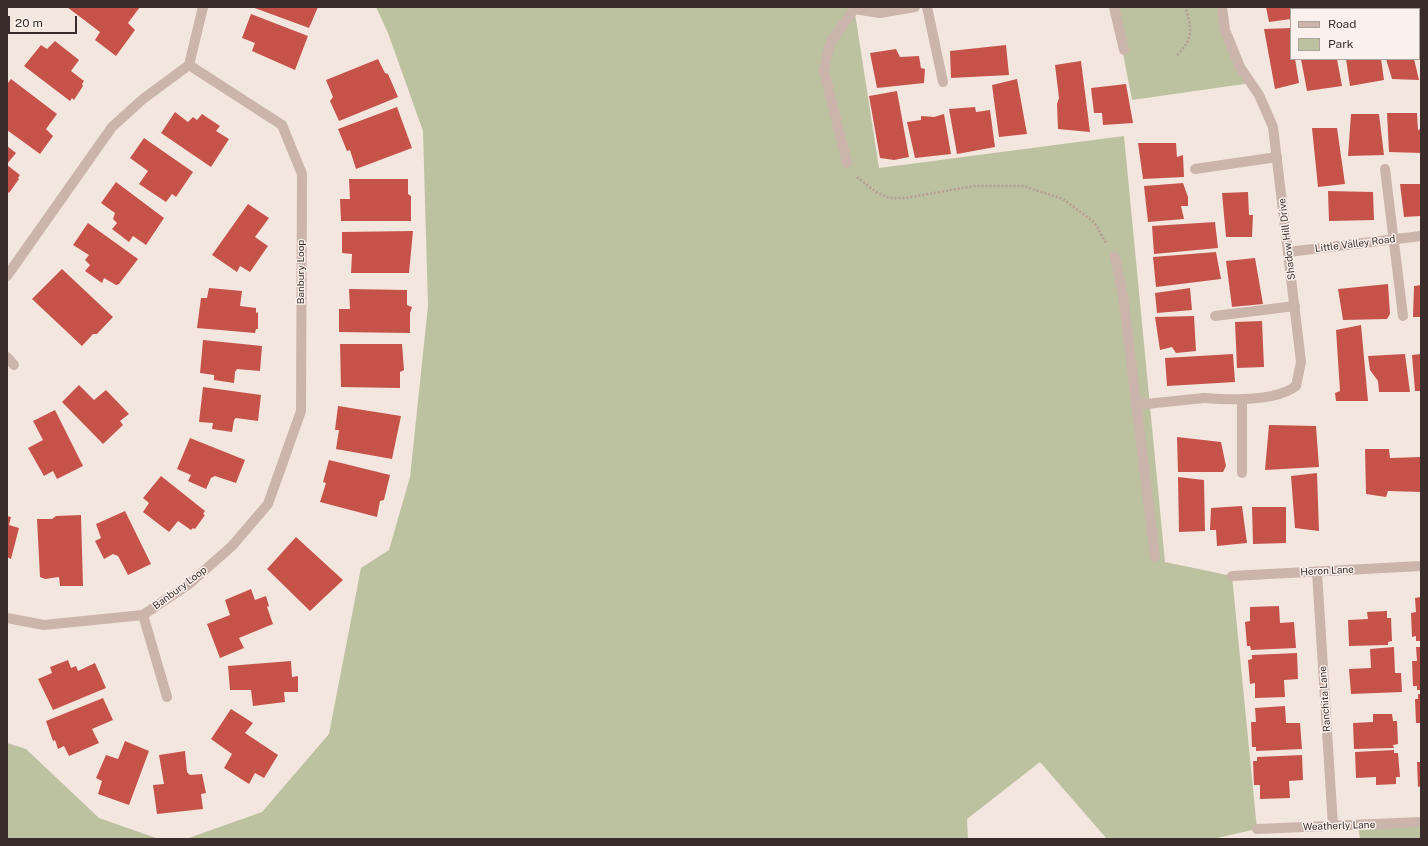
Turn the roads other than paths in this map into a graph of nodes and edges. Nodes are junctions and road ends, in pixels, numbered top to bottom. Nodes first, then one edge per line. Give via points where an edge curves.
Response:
1 (202, 7) edge
2 (915, 7) edge
3 (927, 7) edge
4 (1114, 7) edge
5 (1222, 7) edge
6 (854, 8) edge
7 (1124, 50) dead end
8 (189, 65) junction
9 (943, 82) dead end
10 (1277, 157) junction
11 (847, 163) road end
12 (1196, 169) dead end
13 (1385, 169) dead end
14 (1421, 236) edge
15 (1393, 239) junction
16 (1288, 252) junction
17 (1115, 257) road end
18 (7, 276) edge
19 (1295, 306) junction
20 (1215, 316) dead end
21 (1403, 316) dead end
22 (7, 357) edge
23 (14, 365) dead end
24 (1242, 400) junction
25 (1136, 405) junction
26 (1242, 473) dead end
27 (1155, 557) dead end
28 (1421, 566) edge
29 (1317, 572) junction
30 (1232, 576) dead end
31 (143, 615) junction
32 (7, 618) edge
33 (167, 697) dead end
34 (1421, 822) edge
35 (1333, 826) junction
36 (1257, 829) dead end

1 - 8 street
2 - 6 street via 880,13
3 - 9 street
4 - 7 street
5 - 10 street, Shadow Hill Drive via 1225,30 1240,67 1259,95 1273,127
6 - 11 street via 830,43 824,71
8 - 18 street via 143,99 112,127
8 - 31 street, Banbury Loop via 282,125 302,174 301,411 268,504 227,551 189,584
10 - 12 street
10 - 16 street, Shadow Hill Drive
13 - 15 street
14 - 15 street, Little Valley Road
15 - 16 street, Little Valley Road
15 - 21 street
16 - 19 street, Shadow Hill Drive
17 - 25 street via 1123,295
19 - 20 street
19 - 24 street, Shadow Hill Drive via 1301,362 1296,386 1290,391
22 - 23 street
24 - 25 street, Shadow Hill Drive via 1204,398
24 - 26 street
25 - 27 street
28 - 29 street, Heron Lane
29 - 30 street, Heron Lane
29 - 35 street, Ranchita Lane
31 - 32 street, Banbury Loop via 44,625
31 - 33 street
34 - 35 street, Weatherly Lane
35 - 36 street, Weatherly Lane

